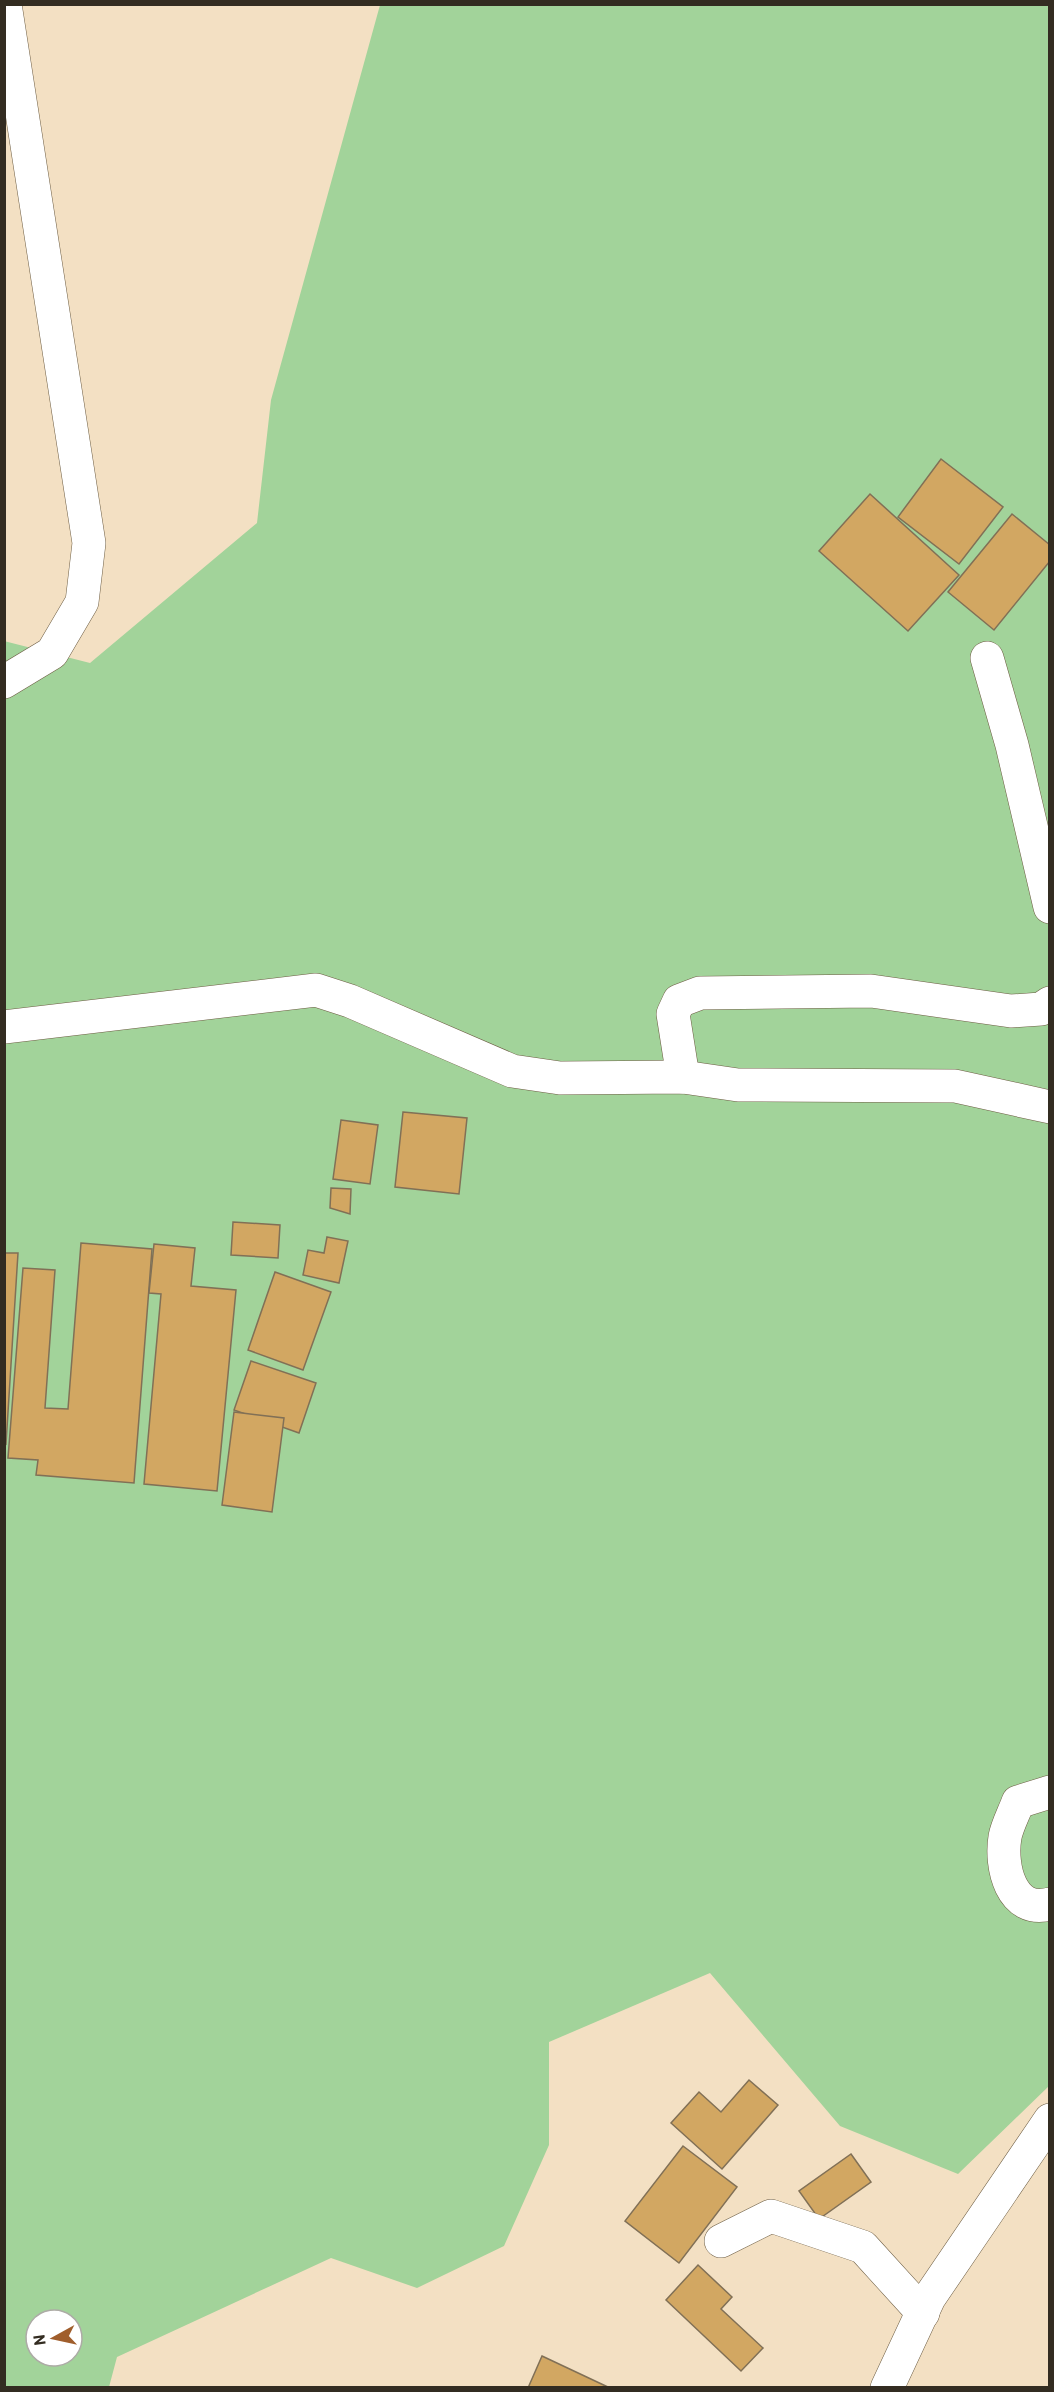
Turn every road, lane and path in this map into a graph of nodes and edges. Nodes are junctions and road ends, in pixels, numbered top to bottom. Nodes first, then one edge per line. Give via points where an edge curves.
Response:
1 (5, 4) edge
2 (987, 658) dead end
3 (4, 682) edge
4 (1050, 907) edge
5 (1050, 1003) edge
6 (4, 1027) edge
7 (683, 1077) junction
8 (1050, 1107) edge
9 (1050, 1792) edge
10 (1050, 1904) edge
11 (1050, 2120) edge
12 (721, 2241) dead end
13 (923, 2313) junction
14 (887, 2388) edge

1 - 3 street via 89,543 82,602 52,652
2 - 4 street
5 - 7 street via 1041,1009 1011,1011 871,991 700,993 679,1001 673,1014
6 - 7 street via 316,990 512,1071 560,1078
7 - 8 street via 738,1085 955,1086
9 - 10 street via 1018,1802 1005,1837 1005,1874 1017,1898 1040,1907
11 - 13 street via 929,2298
12 - 13 street via 771,2216 863,2247
13 - 14 street

